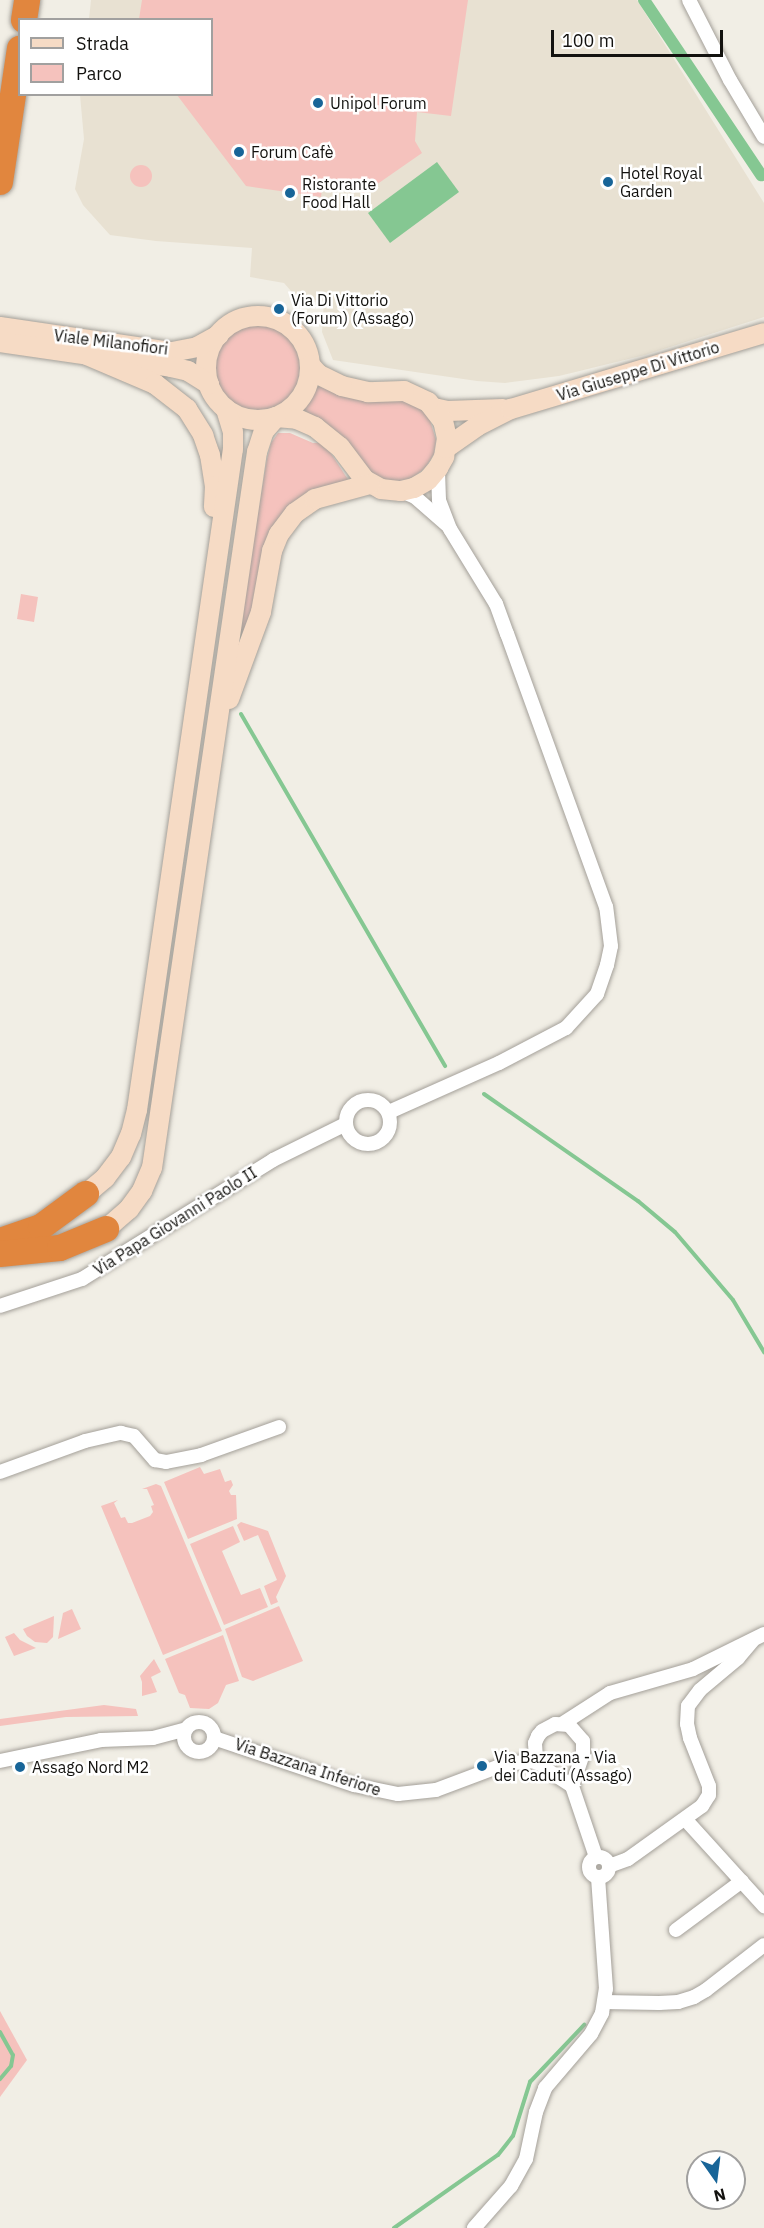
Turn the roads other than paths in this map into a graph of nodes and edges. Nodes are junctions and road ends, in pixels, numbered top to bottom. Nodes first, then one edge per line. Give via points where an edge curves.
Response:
1 (27, 0) edge
2 (689, 0) edge
3 (24, 18) edge
4 (18, 62) edge
5 (764, 137) edge
6 (0, 183) edge
7 (0, 327) edge
8 (764, 333) edge
9 (219, 335) junction
10 (0, 342) edge
11 (77, 348) junction
12 (310, 365) junction
13 (209, 384) junction
14 (434, 408) junction
15 (226, 409) junction
16 (512, 409) junction
17 (276, 417) junction
18 (446, 448) junction
19 (438, 468) junction
20 (370, 484) junction
21 (400, 491) junction
22 (450, 529) junction
23 (214, 577) junction
24 (215, 739) junction
25 (388, 1112) junction
26 (346, 1124) junction
27 (86, 1194) joint
28 (106, 1229) joint
29 (0, 1241) edge
30 (0, 1254) edge
31 (0, 1306) edge
32 (279, 1427) dead end
33 (0, 1472) edge
34 (759, 1637) edge
35 (589, 1707) junction
36 (562, 1724) junction
37 (186, 1729) junction
38 (580, 1735) junction
39 (214, 1737) junction
40 (535, 1743) junction
41 (0, 1761) edge
42 (505, 1764) junction
43 (540, 1764) junction
44 (577, 1765) junction
45 (553, 1772) junction
46 (572, 1786) junction
47 (685, 1819) junction
48 (596, 1857) junction
49 (609, 1866) junction
50 (598, 1878) junction
51 (742, 1881) junction
52 (764, 1906) edge
53 (676, 1930) dead end
54 (764, 1945) edge
55 (604, 2002) junction
56 (474, 2228) edge

1 - 3 highway
2 - 5 street
4 - 6 highway
7 - 11 main road, Viale Milanofiori
8 - 16 main road, Via Giuseppe Di Vittorio
9 - 11 main road, Viale Milanofiori via 197,347 172,352
9 - 12 main road via 245,319 272,319 287,325 300,338
9 - 13 main road via 207,360
10 - 11 main road, Viale Milanofiori
11 - 13 main road, Viale Milanofiori via 188,371
11 - 23 main road via 168,392 184,405 201,430 214,475 209,543
12 - 14 main road via 319,375 342,386 368,392 404,391 421,397
12 - 17 main road via 308,382 298,401
13 - 15 main road
14 - 16 main road, Via Giuseppe Di Vittorio
14 - 18 main road via 445,428
15 - 17 main road via 248,419
15 - 23 main road via 233,449
16 - 18 main road, Via Giuseppe Di Vittorio via 477,426
17 - 20 main road via 297,419 322,432 340,447 358,474
17 - 24 main road via 264,431 257,452
18 - 19 main road
19 - 21 main road via 421,485
19 - 22 street via 440,500
20 - 21 main road
20 - 24 main road via 315,499 295,513 279,534 261,612
21 - 22 street via 429,508
22 - 25 street via 478,572 504,624 606,907 611,945 597,993 566,1028 499,1063
23 - 27 main road via 136,1116 121,1157
24 - 28 main road via 152,1168 129,1209
25 - 26 street via 377,1101 362,1100 350,1109
25 - 26 street via 389,1132 373,1144 355,1140
26 - 31 street, Via Papa Giovanni Paolo II via 273,1160 82,1279
27 - 29 highway via 41,1227
28 - 30 highway via 60,1248
32 - 33 street via 201,1455 166,1462 156,1460 134,1436 121,1433 85,1441
34 - 35 street via 693,1670 610,1693
34 - 47 street via 700,1690 688,1706 690,1738 705,1770 709,1795
35 - 36 street
35 - 38 street
36 - 38 street
36 - 40 street via 548,1726
37 - 39 street via 203,1722
37 - 39 street via 185,1743 197,1752 210,1747
37 - 41 street via 153,1738 101,1740
38 - 44 street via 584,1754
39 - 42 street, Via Bazzana Inferiore via 354,1785 398,1794 435,1790
40 - 42 street, Via Bazzana Inferiore
40 - 43 street
42 - 43 street, Via Bazzana Inferiore
43 - 45 street
44 - 45 street via 566,1772
44 - 46 street
45 - 46 street
46 - 48 street
47 - 49 street via 628,1859
47 - 51 street
48 - 49 street via 605,1859
48 - 50 street via 589,1867 590,1873
49 - 50 street via 606,1874
50 - 55 street via 604,1934
51 - 52 street
51 - 53 street
54 - 55 street via 706,1990 678,2002
55 - 56 street via 591,2034 539,2098 526,2159 511,2186

